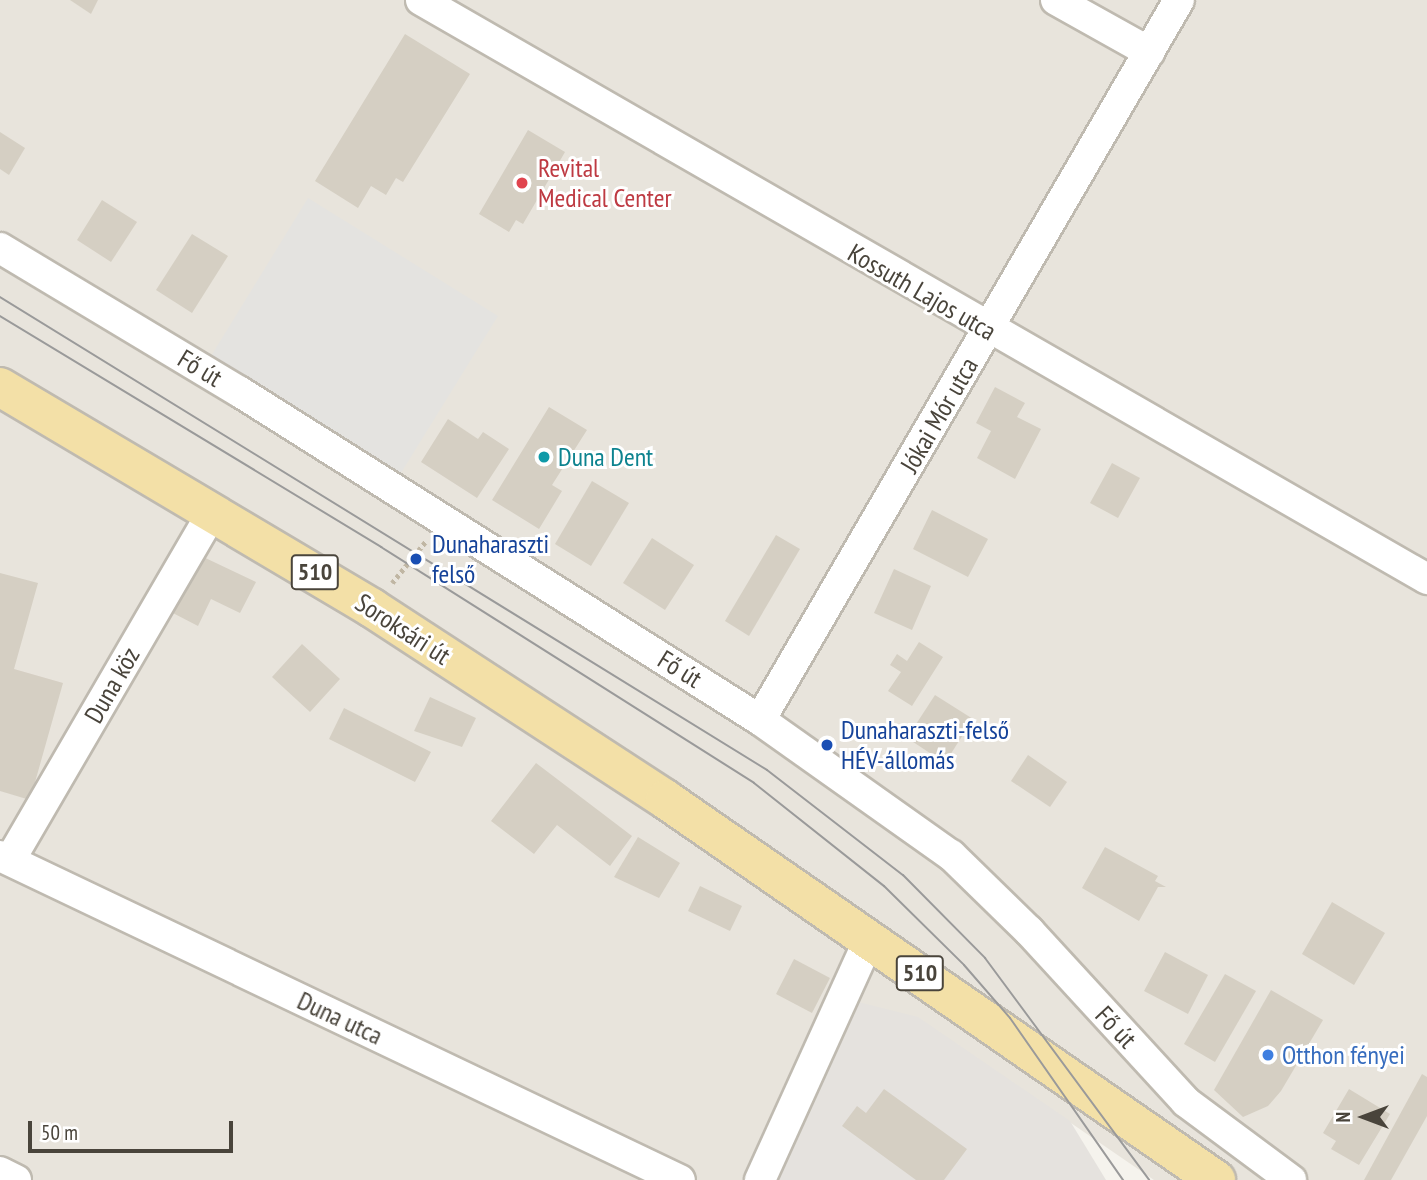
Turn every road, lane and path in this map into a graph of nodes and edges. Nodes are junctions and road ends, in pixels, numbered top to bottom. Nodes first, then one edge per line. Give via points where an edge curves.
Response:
1 (421, 0) edge
2 (1056, 0) edge
3 (1179, 0) edge
4 (1149, 52) junction
5 (0, 248) edge
6 (988, 331) junction
7 (0, 387) edge
8 (214, 510) junction
9 (443, 519) junction
10 (1427, 579) edge
11 (372, 608) junction
12 (760, 720) junction
13 (620, 773) junction
14 (5, 858) edge
15 (863, 953) junction
16 (0, 1172) edge
17 (16, 1180) edge
18 (680, 1180) edge
19 (760, 1180) edge
20 (1180, 1180) edge
21 (1216, 1180) edge
22 (1291, 1180) edge

1 - 6 street, Kossuth Lajos utca
2 - 4 street
3 - 4 street, Jókai Mór utca
4 - 6 street, Jókai Mór utca
5 - 9 street, Fő út
6 - 10 street, Kossuth Lajos utca
6 - 12 street, Jókai Mór utca
7 - 8 main road, Soroksári út / 510
8 - 11 main road, Soroksári út / 510
8 - 14 street, Duna köz
9 - 11 path
9 - 12 street, Fő út
11 - 13 main road, Soroksári út / 510
12 - 22 street, Fő út via 951,855 1029,931 1186,1102
13 - 15 main road, 510
13 - 21 main road, 510 via 870,936 1042,1065
14 - 18 street, Duna utca
15 - 19 street
15 - 20 main road, 510 via 936,1012
16 - 17 street

